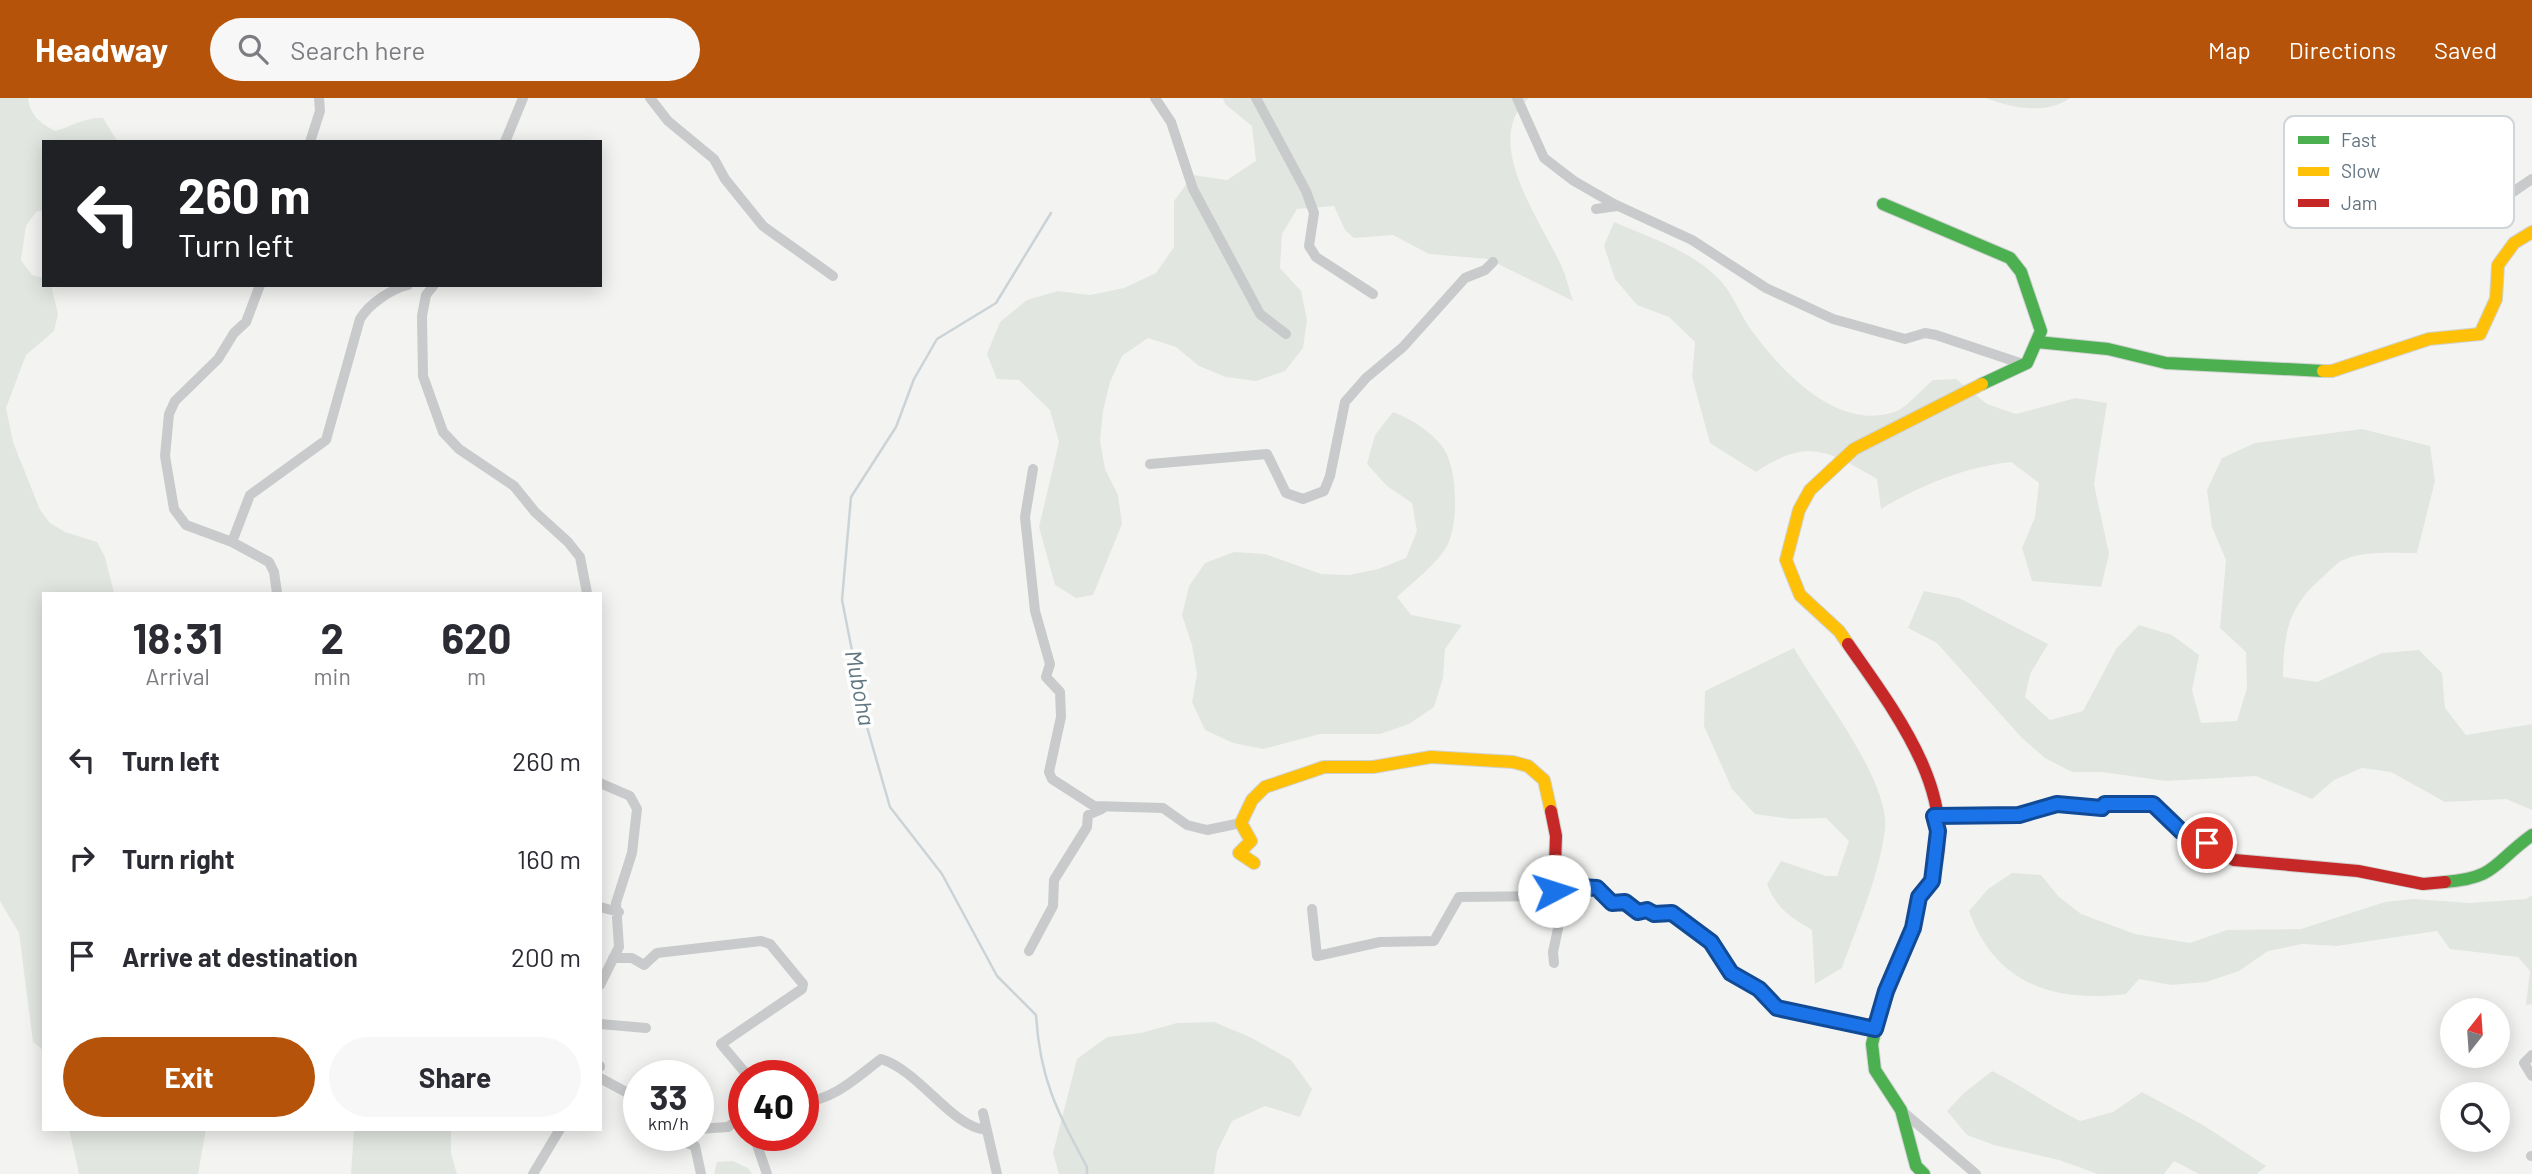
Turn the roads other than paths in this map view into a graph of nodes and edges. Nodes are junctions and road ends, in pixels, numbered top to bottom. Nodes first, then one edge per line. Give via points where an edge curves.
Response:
1 (319, 98) edge
2 (523, 98) edge
3 (649, 98) edge
4 (1155, 98) edge
5 (1256, 98) edge
6 (1517, 98) edge
7 (311, 140) edge
8 (506, 140) edge
9 (2532, 179) edge
10 (2514, 192) edge
11 (1883, 204) dead end
12 (1618, 206) junction
13 (1596, 209) dead end
14 (2532, 232) edge
15 (1493, 262) dead end
16 (833, 276) dead end
17 (259, 287) edge
18 (398, 287) edge
19 (430, 287) edge
20 (1373, 294) dead end
21 (1286, 334) dead end
22 (2037, 342) junction
23 (2023, 364) junction
24 (1150, 464) dead end
25 (1033, 469) dead end
26 (232, 542) junction
27 (277, 592) edge
28 (587, 592) edge
29 (602, 784) edge
30 (1112, 805) junction
31 (1934, 816) junction
32 (1241, 823) junction
33 (2532, 835) edge
34 (1254, 863) dead end
35 (1554, 891) junction
36 (602, 908) edge
37 (1312, 909) dead end
38 (618, 912) junction
39 (1029, 951) dead end
40 (613, 958) junction
41 (1554, 963) dead end
42 (602, 981) edge
43 (602, 1024) edge
44 (646, 1028) dead end
45 (1875, 1029) junction
46 (2532, 1055) edge
47 (734, 1060) edge
48 (2532, 1076) edge
49 (602, 1079) edge
50 (623, 1090) edge
51 (819, 1101) edge
52 (1901, 1110) junction
53 (983, 1112) dead end
54 (986, 1130) junction
55 (559, 1131) edge
56 (696, 1151) edge
57 (759, 1151) edge
58 (1920, 1173) edge
59 (533, 1174) edge
60 (701, 1174) edge
61 (767, 1174) edge
62 (997, 1174) edge
63 (1976, 1174) edge

1 - 7 street via 320,111
2 - 8 street
3 - 16 street via 668,121 714,159 763,226
4 - 21 street via 1171,122 1193,189 1254,304
5 - 20 street via 1306,191 1314,214 1309,246 1317,257
6 - 12 street via 1544,158
9 - 10 street
11 - 22 street via 2011,258 2031,298 2041,331
12 - 13 street
12 - 23 street via 1692,240 1766,288 1833,318 1905,339 1936,335
14 - 22 street via 2514,243 2498,265 2496,299 2480,334 2429,339 2332,371 2166,363 2108,349
15 - 24 street via 1465,278 1345,402 1324,491 1303,499 1286,493 1267,454
17 - 26 street via 247,322 218,359 183,390 169,414 165,456 174,509 186,525
18 - 26 street via 360,319 326,440 250,495
19 - 28 street via 422,316 423,376 443,432 459,449 514,486 568,541 580,556
22 - 23 street
23 - 31 street via 1854,449 1810,490 1788,549 1786,560 1800,595 1839,631 1914,742 1930,785
25 - 30 street via 1025,517 1035,611 1051,664 1046,677 1060,692 1061,717 1049,772 1052,779 1094,806
26 - 27 street via 269,562
29 - 38 street via 630,796 637,809 632,853 616,903
30 - 32 street via 1163,808 1188,825 1207,830
30 - 39 street via 1088,815 1087,827 1054,880 1053,906
31 - 33 street via 2019,815 2057,804 2102,808 2105,804 2153,804 2181,831 2234,860 2358,871 2423,884 2472,880 2492,872 2507,853
31 - 45 street via 1938,831 1932,881 1919,897 1913,928
32 - 34 street via 1251,841 1239,853
32 - 35 street via 1252,800 1265,787 1324,767 1373,768 1453,756 1513,762 1528,766 1544,779 1556,836
35 - 37 street via 1536,896 1459,897 1434,941 1380,942 1317,956
35 - 41 street via 1560,919
35 - 45 street via 1563,886 1597,888 1612,903 1625,902 1638,912 1672,913 1711,942 1731,973 1759,989 1777,1008
36 - 38 street
38 - 40 street via 619,943
40 - 42 street
40 - 47 street via 632,958 644,965 657,953 761,941 770,944 803,984 802,989 721,1044
43 - 44 street
45 - 52 street via 1875,1070
46 - 48 street via 2525,1063
49 - 50 street
51 - 54 street via 881,1059 929,1090 973,1129
52 - 58 street
52 - 63 street
53 - 54 street
54 - 62 street
55 - 59 street
56 - 60 street
57 - 61 street

